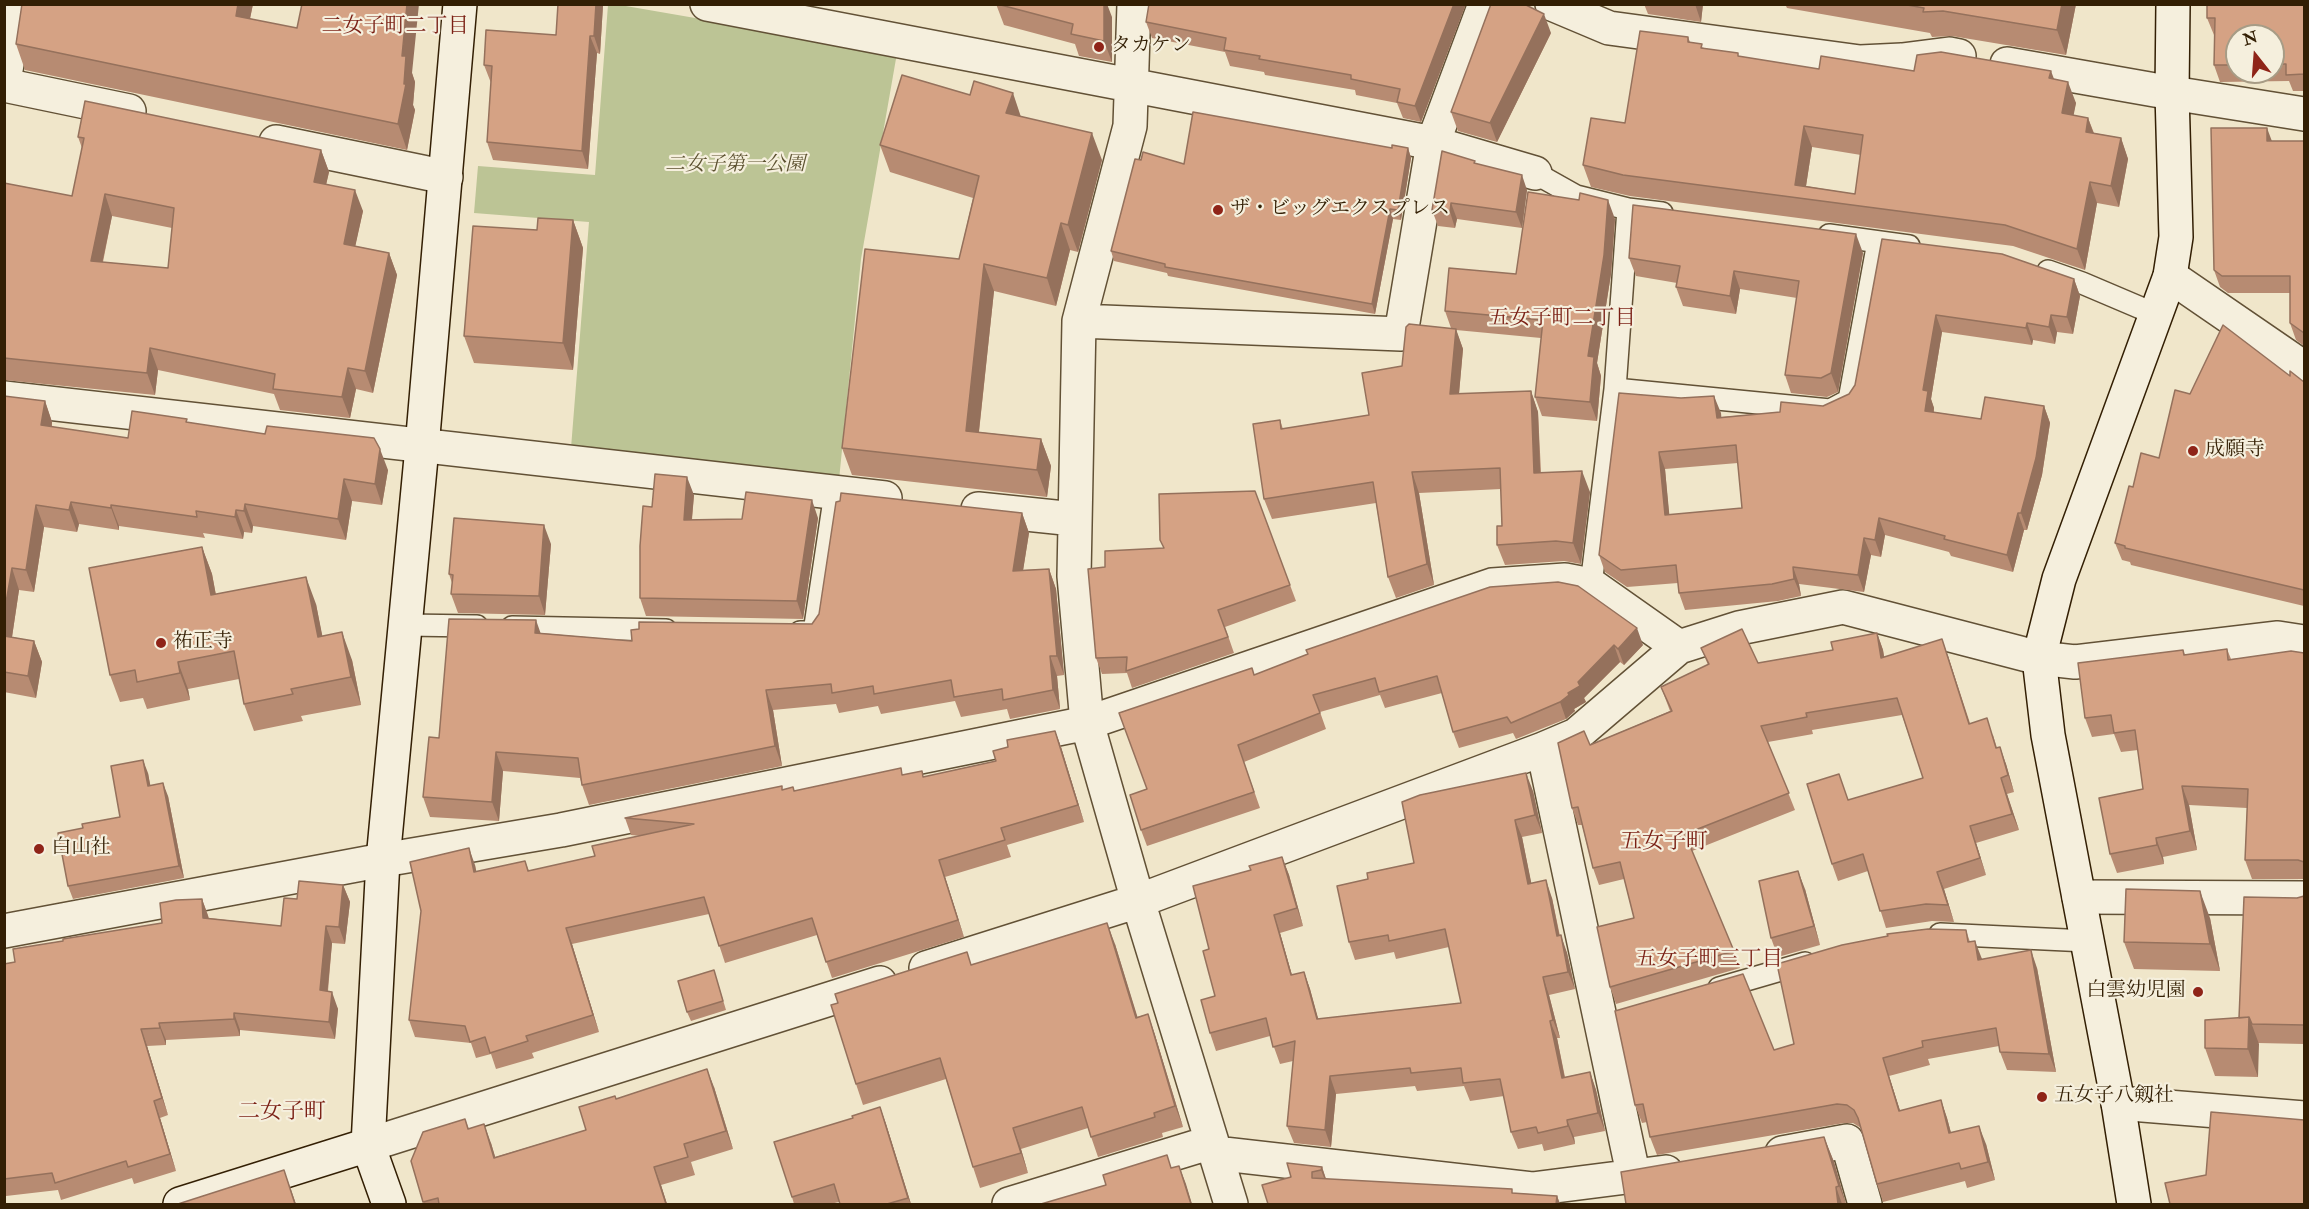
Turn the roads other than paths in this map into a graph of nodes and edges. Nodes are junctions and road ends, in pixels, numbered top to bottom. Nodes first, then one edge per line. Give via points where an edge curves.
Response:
1 (17, 4) edge
2 (460, 4) edge
3 (707, 4) edge
4 (1134, 4) edge
5 (1485, 4) edge
6 (1552, 4) edge
7 (2173, 4) edge
8 (4, 83) edge
9 (1131, 84) junction
10 (2172, 93) junction
11 (2304, 114) edge
12 (155, 117) edge
13 (248, 136) edge
14 (1433, 143) junction
15 (1535, 173) joint
16 (446, 177) junction
17 (1628, 209) junction
18 (1687, 216) edge
19 (1806, 232) edge
20 (1878, 242) junction
21 (1933, 249) edge
22 (2031, 266) edge
23 (2170, 276) junction
24 (2155, 314) junction
25 (1079, 321) junction
26 (2304, 368) edge
27 (1615, 389) junction
28 (4, 398) edge
29 (422, 447) junction
30 (835, 493) junction
31 (914, 501) edge
32 (949, 505) edge
33 (1074, 519) junction
34 (1591, 585) junction
35 (405, 625) junction
36 (686, 630) edge
37 (779, 632) edge
38 (2304, 642) edge
39 (1679, 647) junction
40 (2039, 658) junction
41 (1086, 723) junction
42 (1543, 749) junction
43 (383, 860) junction
44 (2079, 897) junction
45 (2304, 898) edge
46 (1138, 901) junction
47 (4, 931) edge
48 (1922, 935) edge
49 (2087, 941) junction
50 (1830, 955) edge
51 (1704, 992) edge
52 (2118, 1103) junction
53 (2304, 1118) edge
54 (368, 1145) junction
55 (1213, 1148) junction
56 (1757, 1157) edge
57 (1690, 1168) edge
58 (1634, 1178) junction
59 (180, 1204) edge
60 (389, 1204) edge
61 (1009, 1204) edge
62 (1231, 1204) edge
63 (1864, 1204) edge
64 (2134, 1204) edge

1 - 8 street
2 - 16 street
3 - 9 street
4 - 9 street
5 - 14 street
6 - 10 street via 1609,28 1860,62 1948,54
7 - 10 street
8 - 12 street
9 - 14 street
9 - 25 street via 1130,126
10 - 11 street
10 - 23 street via 2176,237
13 - 16 street
14 - 15 street
14 - 25 street via 1401,334
15 - 17 lane via 1575,196
16 - 29 street
17 - 18 lane
17 - 27 lane
19 - 20 lane
20 - 21 lane
20 - 27 lane via 1849,400 1830,410
22 - 24 lane
23 - 24 street
23 - 26 street
24 - 40 street via 2059,579
25 - 33 street
27 - 34 lane
28 - 29 street
29 - 30 street
29 - 35 street
30 - 31 street
30 - 37 lane via 814,632
32 - 33 street
33 - 41 street via 1074,576
34 - 39 street
34 - 41 street via 1565,580 1492,585
35 - 36 lane
35 - 43 street
38 - 40 street via 2278,638 2075,662
39 - 40 street via 1739,628 1843,608
39 - 42 street via 1576,735
40 - 44 street via 2048,735
41 - 43 street via 561,830
41 - 46 street
42 - 46 street
42 - 58 street via 1612,1019
43 - 47 street
43 - 54 street
44 - 45 street
44 - 49 street
46 - 54 street
46 - 55 street
48 - 49 lane
49 - 52 street
50 - 51 lane
52 - 53 street
52 - 64 street
54 - 59 street
54 - 60 street
55 - 58 street via 1532,1190
55 - 61 street
55 - 62 street
56 - 63 street via 1847,1142
57 - 58 street

